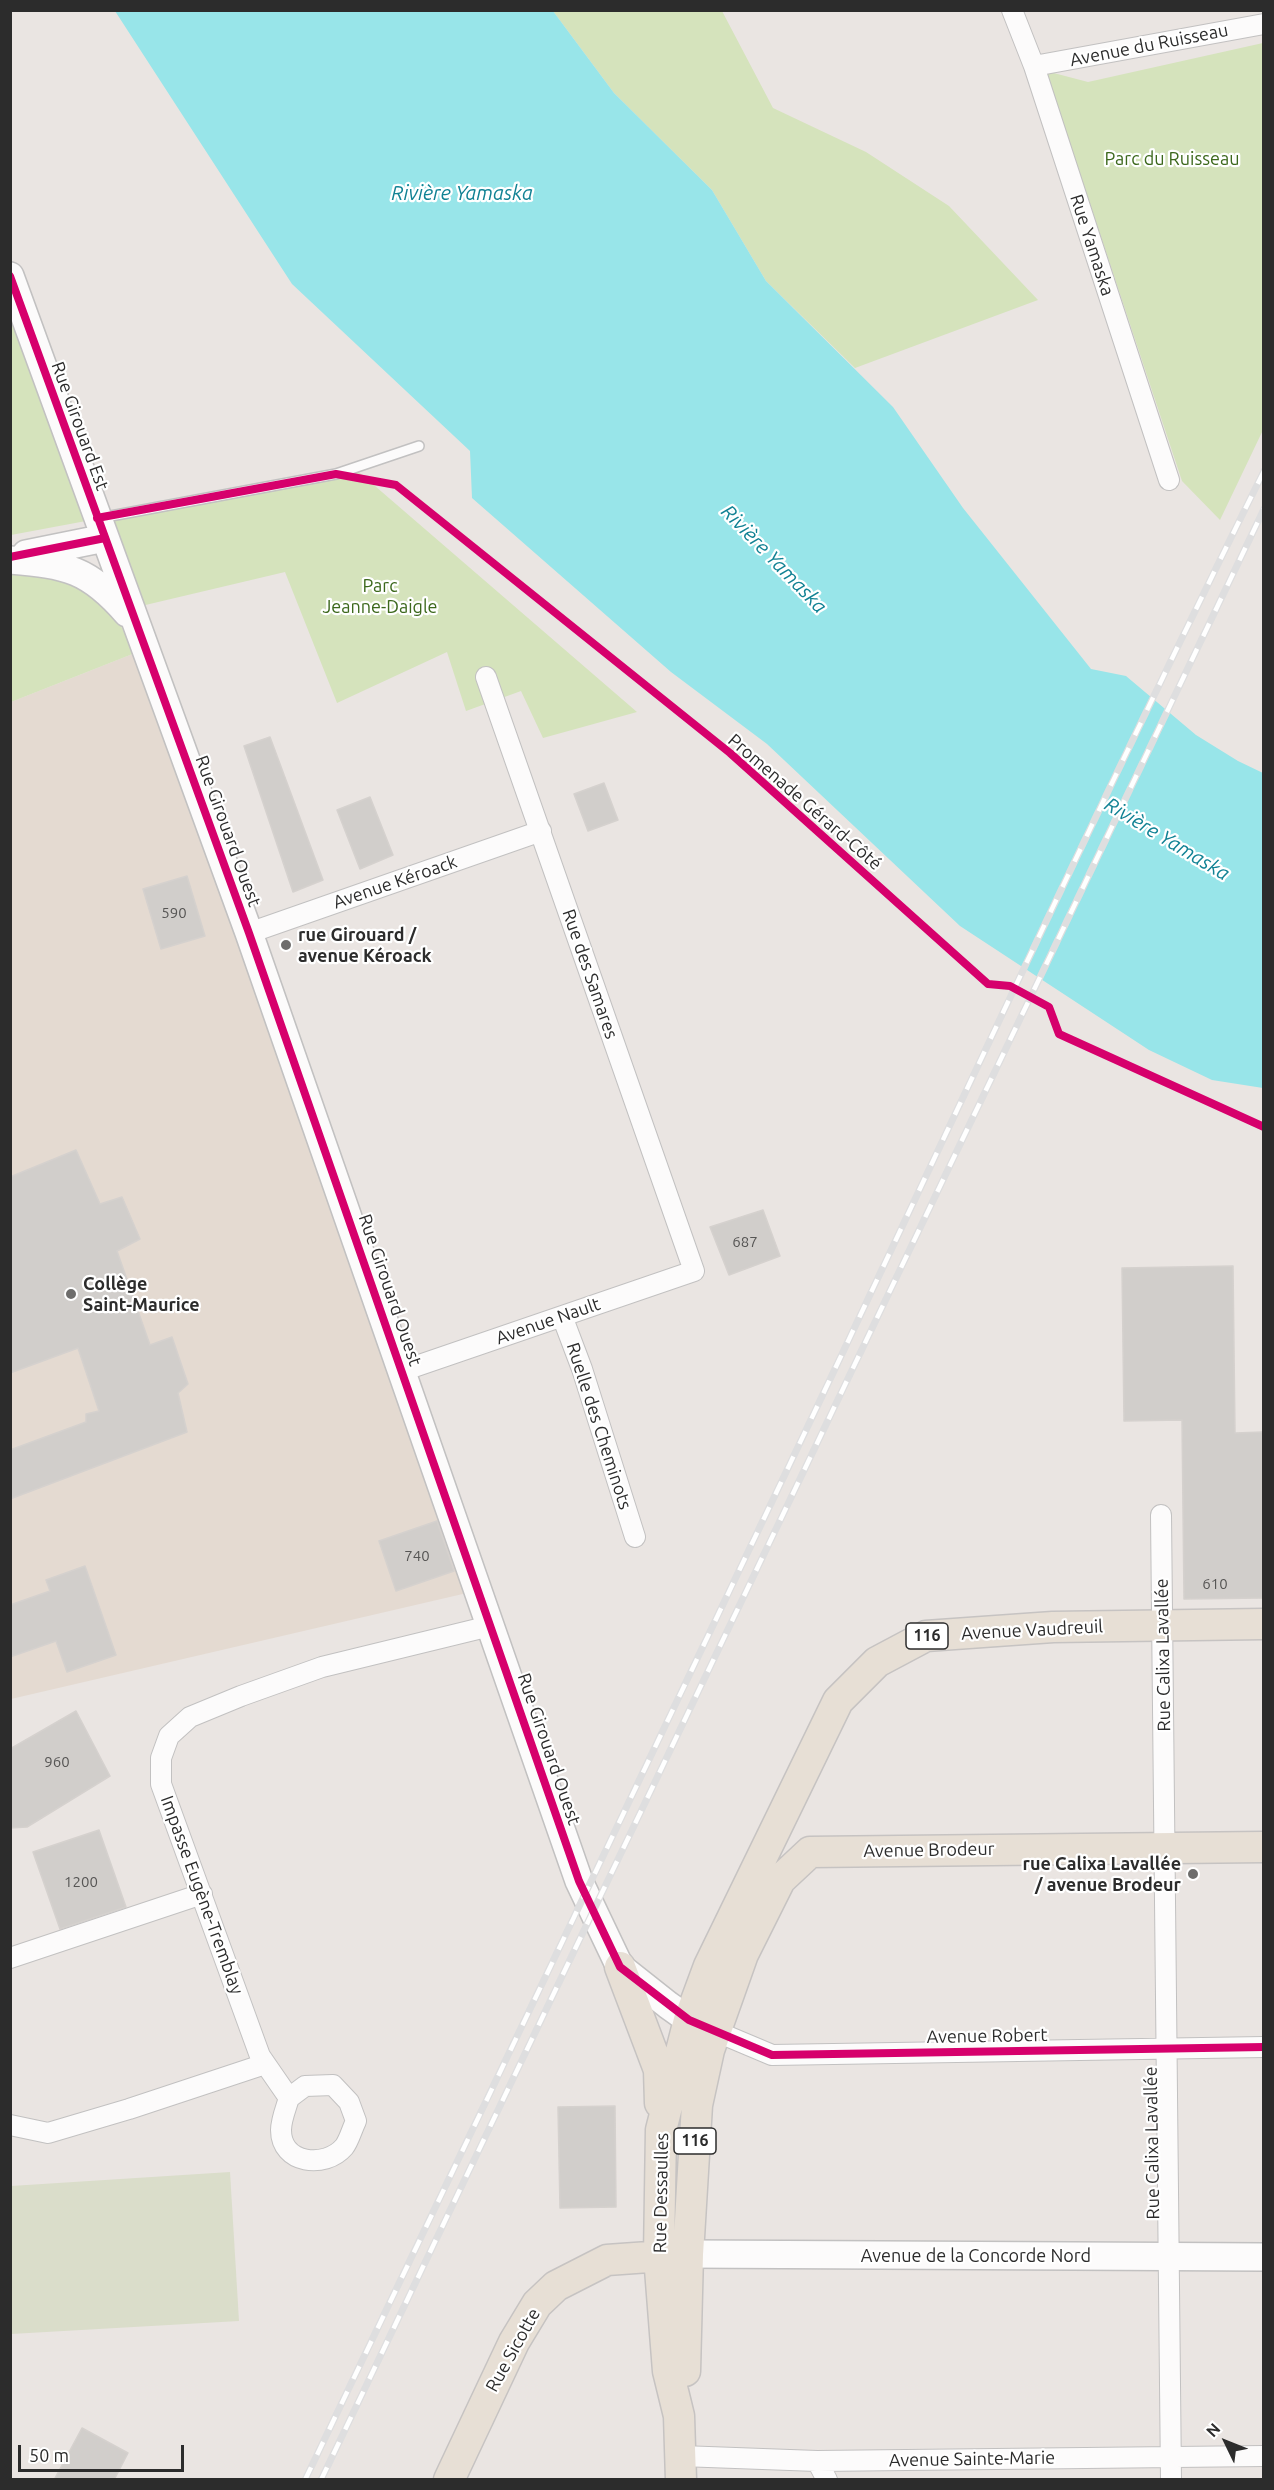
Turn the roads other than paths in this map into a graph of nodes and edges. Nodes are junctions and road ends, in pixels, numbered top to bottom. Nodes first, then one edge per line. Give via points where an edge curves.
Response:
1 (1012, 10) edge
2 (1263, 24) edge
3 (1034, 66) junction
4 (10, 276) edge
5 (419, 446) dead end
6 (1169, 480) dead end
7 (101, 528) junction
8 (10, 558) edge
9 (134, 621) junction
10 (486, 677) dead end
11 (541, 831) junction
12 (249, 933) junction
13 (694, 1271) joint
14 (562, 1316) junction
15 (402, 1371) junction
16 (1161, 1515) dead end
17 (634, 1537) dead end
18 (1263, 1624) edge
19 (1162, 1625) junction
20 (490, 1626) junction
21 (785, 1813) junction
22 (1263, 1847) edge
23 (1165, 1848) junction
24 (810, 1852) junction
25 (202, 1894) junction
26 (10, 1958) edge
27 (620, 1967) junction
28 (702, 2025) junction
29 (1263, 2047) edge
30 (1166, 2048) junction
31 (265, 2064) junction
32 (289, 2098) dead end
33 (10, 2125) edge
34 (661, 2130) junction
35 (688, 2254) junction
36 (659, 2256) junction
37 (1263, 2257) edge
38 (1168, 2258) junction
39 (679, 2416) junction
40 (1263, 2456) edge
41 (1170, 2458) junction
42 (817, 2461) junction
43 (681, 2468) edge
44 (448, 2480) edge
45 (827, 2480) edge
46 (1171, 2480) edge

1 - 3 street, Rue Yamaska
2 - 3 street, Avenue du Ruisseau
3 - 6 street, Rue Yamaska
4 - 7 street, Rue Girouard Est
5 - 7 lane via 336,474
7 - 8 street
7 - 9 street, Rue Girouard Est
8 - 9 street via 82,573 111,594
9 - 12 street, Rue Girouard Ouest
10 - 11 street, Rue des Samares
11 - 12 street, Avenue Kéroack
11 - 13 street, Rue des Samares
12 - 15 street, Rue Girouard Ouest
13 - 14 street, Avenue Nault
14 - 15 street, Avenue Nault
14 - 17 street, Ruelle des Cheminots
15 - 20 street, Rue Girouard Ouest
16 - 19 street, Rue Calixa Lavallée
18 - 19 main road, Avenue Vaudreuil / 116
19 - 21 main road, Avenue Vaudreuil / 116 via 1053,1627 926,1636 877,1662 838,1701
19 - 23 street, Rue Calixa Lavallée
20 - 25 street, Impasse Eugène-Tremblay via 322,1667 190,1717 170,1736 161,1758 161,1784
20 - 27 street, Rue Girouard Ouest via 579,1881
21 - 24 main road via 794,1836
21 - 28 main road, Rue Dessaulles / 116 via 709,1966
22 - 23 main road, Avenue Brodeur
23 - 24 main road, Avenue Brodeur
23 - 30 street, Rue Calixa Lavallée
24 - 28 main road, Rue Dessaulles / 116 via 780,1880
25 - 26 street
25 - 31 street, Impasse Eugène-Tremblay
27 - 28 street
27 - 34 main road via 659,2070
28 - 30 street, Avenue Robert via 772,2055
28 - 34 main road, Rue Dessaulles / 116
28 - 35 main road, Rue Dessaulles / 116
29 - 30 street, Avenue Robert
30 - 38 street, Rue Calixa Lavallée
31 - 32 street, Impasse Eugène-Tremblay
31 - 33 street via 48,2133
34 - 36 main road, Rue Dessaulles / 116
35 - 36 main road, Rue Sicotte
35 - 38 street, Avenue de la Concorde Nord
35 - 39 main road, Rue Dessaulles via 685,2391
36 - 39 main road, Rue Dessaulles via 668,2371
36 - 44 main road, Rue Sicotte via 608,2260 556,2286 537,2304 514,2342
37 - 38 street, Avenue de la Concorde Nord
38 - 41 street, Rue Calixa Lavallée
39 - 43 main road, Rue Dessaulles
40 - 41 street, Avenue Sainte-Marie
41 - 42 street, Avenue Sainte-Marie
41 - 46 street, Rue Calixa Lavallée
42 - 43 street, Avenue Sainte-Marie
42 - 45 street

